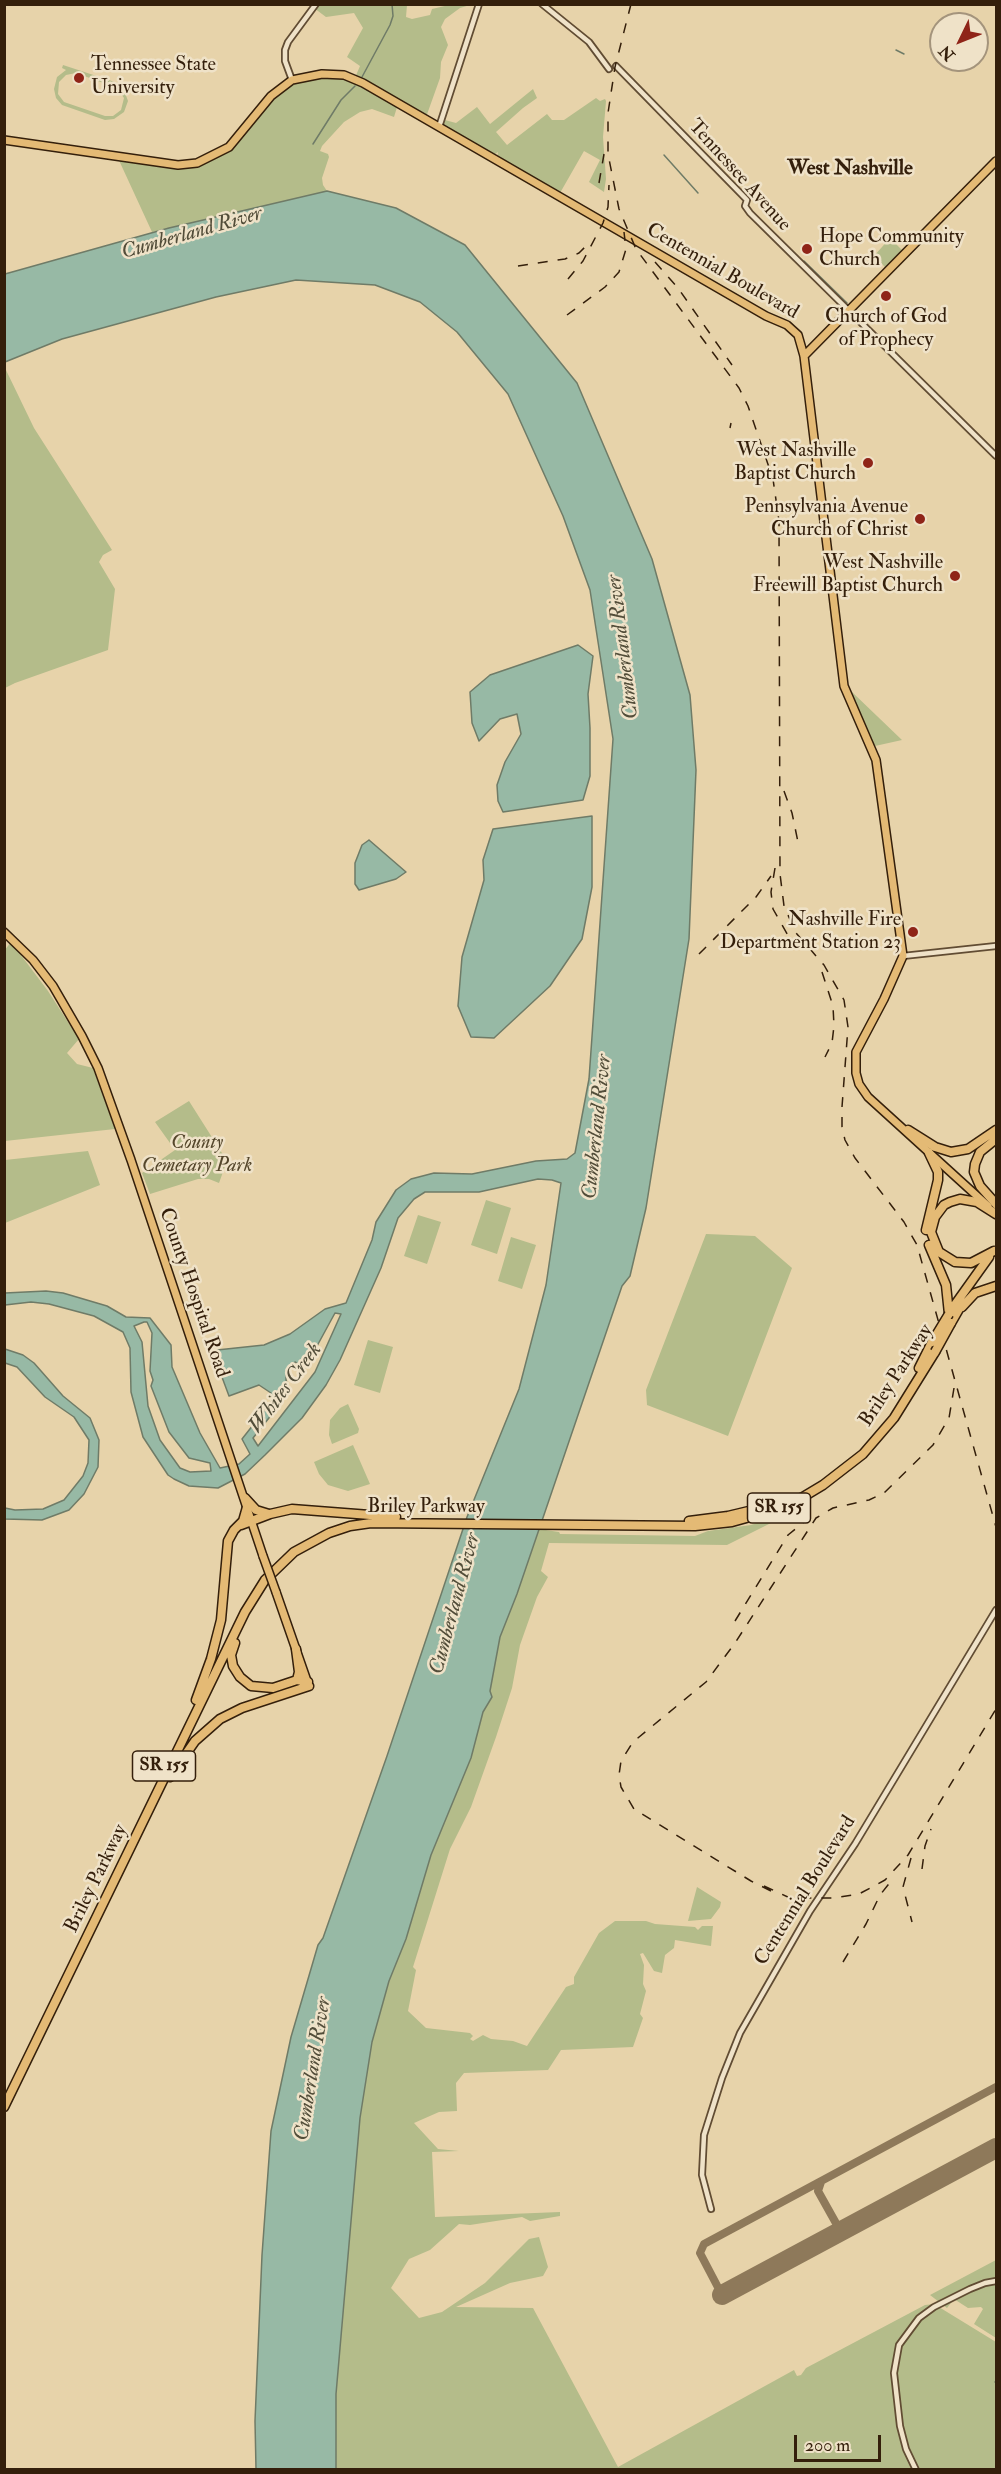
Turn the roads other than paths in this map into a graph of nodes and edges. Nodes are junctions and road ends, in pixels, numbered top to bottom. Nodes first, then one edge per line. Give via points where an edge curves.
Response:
1 (316, 4) edge
2 (479, 4) edge
3 (542, 4) edge
4 (616, 66) dead end
5 (609, 69) dead end
6 (292, 80) junction
7 (439, 128) junction
8 (4, 140) edge
9 (996, 161) edge
10 (849, 311) junction
11 (804, 356) junction
12 (996, 456) edge
13 (4, 932) edge
14 (996, 946) edge
15 (903, 956) junction
16 (883, 1111) junction
17 (908, 1130) junction
18 (996, 1130) edge
19 (996, 1139) edge
20 (929, 1153) junction
21 (996, 1205) edge
22 (996, 1213) edge
23 (995, 1252) edge
24 (996, 1286) edge
25 (952, 1317) junction
26 (246, 1502) junction
27 (270, 1514) junction
28 (397, 1517) junction
29 (252, 1519) junction
30 (415, 1520) junction
31 (557, 1522) junction
32 (239, 1526) junction
33 (259, 1590) junction
34 (996, 1610) edge
35 (296, 1649) junction
36 (297, 1680) junction
37 (308, 1684) junction
38 (196, 1700) junction
39 (145, 1818) junction
40 (4, 2095) edge
41 (4, 2107) edge
42 (711, 2209) dead end
43 (996, 2281) edge
44 (916, 2469) edge

1 - 6 street via 286,47 285,61
2 - 7 street
3 - 5 street via 589,42
4 - 10 street, Tennessee Avenue via 747,200 745,206 750,213
6 - 7 main road, Centennial Boulevard via 322,74 344,75
6 - 8 main road via 271,96 229,147 197,163 178,165
7 - 11 main road, Centennial Boulevard via 787,325 798,335
9 - 10 main road
10 - 11 main road
10 - 12 street, Tennessee Avenue
11 - 15 main road, Centennial Boulevard via 844,686 876,760
13 - 26 main road, County Hospital Road via 53,986 98,1068
14 - 15 street
15 - 16 main road via 854,1059 859,1084
16 - 17 main road
16 - 20 main road
17 - 18 highway via 951,1152 968,1149
17 - 21 main road
19 - 21 highway via 980,1152 974,1172
20 - 22 main road
20 - 25 highway via 938,1180 926,1231 946,1285
22 - 23 highway via 977,1202 950,1202 935,1217 931,1232 939,1252 955,1262 971,1263
23 - 25 highway, Briley Parkway / SR 155
24 - 25 highway via 975,1293
25 - 31 highway, Briley Parkway / SR 155, bridge via 932,1342 877,1433 842,1467 801,1493 772,1506 694,1521
25 - 31 highway, Briley Parkway / SR 155, bridge via 894,1418 863,1454 823,1485 783,1506 732,1522 695,1526
26 - 27 highway
26 - 29 main road, County Hospital Road
26 - 32 highway via 245,1517
27 - 28 highway via 306,1509
27 - 29 highway
28 - 30 highway, Briley Parkway / SR 155
28 - 38 highway, Briley Parkway / SR 155 via 358,1519 335,1525 280,1556 247,1597
29 - 32 highway
29 - 35 main road, County Hospital Road, bridge
30 - 31 highway, Briley Parkway / SR 155
30 - 33 highway, Briley Parkway / SR 155 via 350,1526 329,1533 294,1552 275,1568
32 - 38 highway via 228,1541 221,1620
33 - 36 highway via 232,1650 233,1666 244,1682 257,1688 273,1688
33 - 39 highway, Briley Parkway / SR 155
34 - 42 street, Centennial Boulevard via 855,1844 810,1911 740,2033 704,2135 702,2175
35 - 36 highway
35 - 37 main road, County Hospital Road
36 - 37 highway
37 - 39 highway via 242,1708 210,1727 188,1749
38 - 40 highway, Briley Parkway / SR 155
39 - 41 highway, Briley Parkway / SR 155
43 - 44 street via 934,2307 907,2331 900,2345 894,2373 898,2416 906,2449

